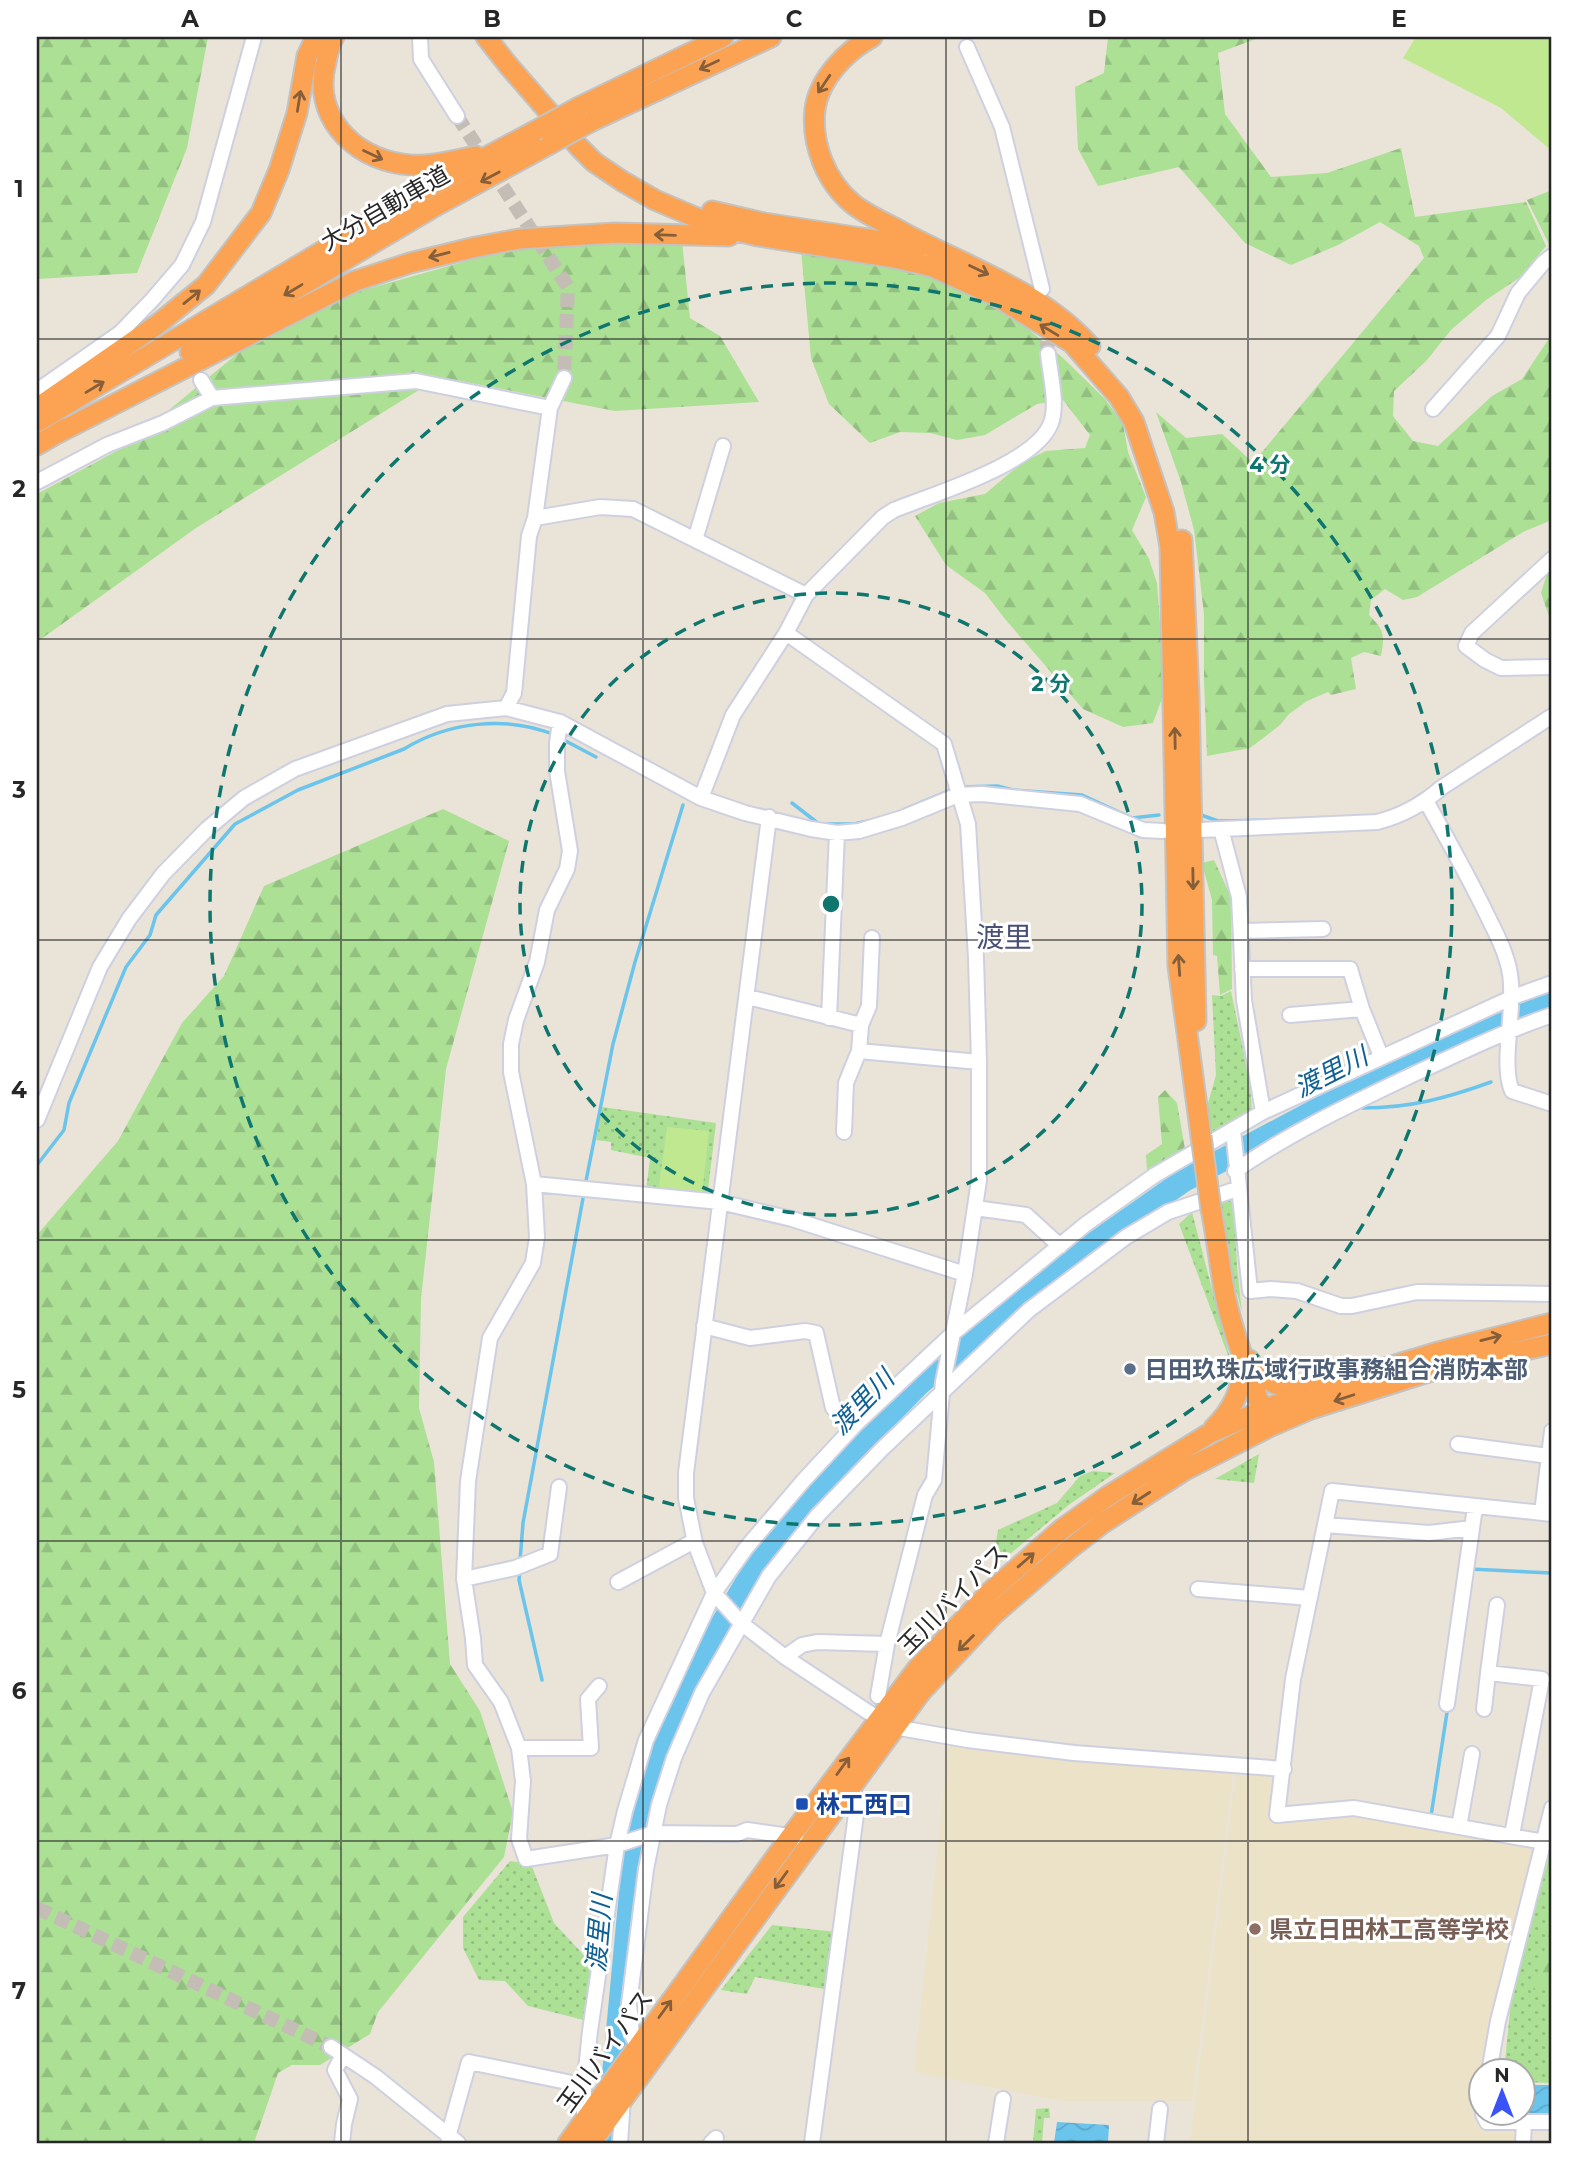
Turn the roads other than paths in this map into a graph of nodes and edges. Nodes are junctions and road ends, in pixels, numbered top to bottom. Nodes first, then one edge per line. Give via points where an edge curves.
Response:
1 (254, 37) edge
2 (316, 37) edge
3 (334, 37) edge
4 (420, 37) edge
5 (486, 37) edge
6 (499, 37) edge
7 (723, 37) edge
8 (771, 37) edge
9 (872, 37) edge
10 (967, 47) dead end
11 (585, 114) junction
12 (457, 116) tunnel mouth
13 (501, 150) junction
14 (758, 236) junction
15 (934, 249) junction
16 (1552, 256) edge
17 (1042, 289) dead end
18 (1048, 354) tunnel mouth
19 (564, 378) tunnel mouth
20 (201, 380) dead end
21 (37, 391) edge
22 (212, 398) junction
23 (37, 408) edge
24 (550, 408) junction
25 (1433, 409) dead end
26 (37, 422) edge
27 (56, 434) junction
28 (37, 445) edge
29 (723, 446) dead end
30 (37, 482) edge
31 (535, 518) junction
32 (695, 540) junction
33 (1552, 559) edge
34 (806, 595) junction
35 (786, 633) junction
36 (1552, 667) edge
37 (506, 708) junction
38 (1552, 716) edge
39 (559, 732) junction
40 (957, 790) junction
41 (701, 798) junction
42 (1426, 801) junction
43 (769, 817) junction
44 (1200, 830) dead end
45 (1221, 830) junction
46 (1163, 831) dead end
47 (836, 833) junction
48 (1323, 929) dead end
49 (1241, 931) junction
50 (872, 938) dead end
51 (1242, 969) junction
52 (1552, 983) edge
53 (748, 997) junction
54 (1513, 997) junction
55 (1362, 1009) junction
56 (1552, 1015) edge
57 (1290, 1016) dead end
58 (829, 1018) junction
59 (861, 1025) junction
60 (1511, 1029) junction
61 (859, 1051) junction
62 (1381, 1056) junction
63 (979, 1062) junction
64 (1552, 1104) edge
65 (1196, 1106) junction
66 (1263, 1112) junction
67 (37, 1120) edge
68 (1233, 1130) junction
69 (844, 1132) dead end
70 (1235, 1171) junction
71 (534, 1184) junction
72 (1237, 1189) junction
73 (720, 1202) junction
74 (975, 1208) junction
75 (1059, 1246) junction
76 (965, 1274) junction
77 (1552, 1294) edge
78 (1552, 1323) edge
79 (704, 1326) junction
80 (952, 1335) junction
81 (1552, 1344) edge
82 (1242, 1351) junction
83 (943, 1386) junction
84 (1308, 1391) junction
85 (833, 1408) dead end
86 (1266, 1419) junction
87 (1552, 1431) edge
88 (1210, 1433) junction
89 (1458, 1444) dead end
90 (1549, 1456) junction
91 (559, 1487) dead end
92 (1475, 1507) junction
93 (1547, 1514) edge
94 (1325, 1525) junction
95 (1472, 1528) junction
96 (694, 1541) junction
97 (464, 1578) junction
98 (618, 1582) dead end
99 (1198, 1589) dead end
100 (714, 1593) junction
101 (1310, 1598) junction
102 (1497, 1605) dead end
103 (741, 1623) junction
104 (887, 1644) junction
105 (785, 1657) junction
106 (1488, 1673) junction
107 (1547, 1676) edge
108 (600, 1686) dead end
109 (878, 1696) dead end
110 (1447, 1704) dead end
111 (1484, 1709) dead end
112 (886, 1723) junction
113 (519, 1748) junction
114 (1472, 1754) dead end
115 (1284, 1769) junction
116 (852, 1786) junction
117 (1552, 1808) edge
118 (1459, 1826) junction
119 (654, 1833) junction
120 (1513, 1835) junction
121 (791, 1836) junction
122 (812, 1839) junction
123 (1544, 1842) junction
124 (617, 1845) junction
125 (645, 2052) junction
126 (1491, 2058) edge
127 (584, 2089) junction
128 (623, 2097) junction
129 (1003, 2099) dead end
130 (1160, 2109) dead end
131 (584, 2121) junction
132 (453, 2140) edge
133 (342, 2143) edge
134 (568, 2143) edge
135 (591, 2143) edge
136 (620, 2143) edge
137 (812, 2143) edge
138 (996, 2143) edge
139 (1156, 2143) edge

1 - 21 street via 203,222 156,306
23 -> 2 highway via 206,285 261,213 294,124 307,57
3 -> 13 highway via 322,93 330,117 363,151 403,165 431,165
4 - 12 street via 421,59
5 - 14 highway via 594,162 680,212
6 - 15 highway via 587,141 628,172 677,199 764,223
7 - 11 highway, 大分自動車道
8 -> 11 highway, 大分自動車道
9 -> 15 highway via 841,61 818,91 816,143 832,180 853,204
10 - 17 street via 1002,127
11 - 13 highway, 大分自動車道, bridge via 535,131
11 -> 27 highway, 大分自動車道, bridge via 550,144 432,208
26 -> 13 highway, 大分自動車道 via 423,191
14 -> 27 highway via 615,233 519,239 410,263 355,281
65 -> 14 highway via 1178,966 1170,547 1164,512 1135,422 1072,343 993,295 933,267
15 -> 65 highway via 987,273 1067,322 1135,401 1175,503 1186,578
16 - 25 street via 1518,293 1498,336
18 - 34 street via 1051,422 1044,435 1012,462 883,517
19 - 24 street
20 - 22 street
22 - 24 street via 416,382
22 - 30 street via 107,444
24 - 31 street
27 - 28 highway, 大分自動車道
29 - 32 street
31 - 32 street via 600,507 633,509
31 - 37 street via 529,536 514,693
32 - 34 street
33 - 36 street via 1472,633 1466,646 1502,668
34 - 35 street
35 - 40 street via 944,744
35 - 41 street via 733,715
37 - 39 street
37 - 67 street via 447,714 295,769 243,798 207,829 163,874 100,967
38 - 42 street
39 - 41 street
39 - 71 street via 557,771 570,851 567,869 547,909 537,962 511,1044 511,1072
40 - 46 street via 1080,804 1143,830
40 - 47 street via 902,818
40 - 63 street via 968,824
41 - 43 street
42 - 45 street via 1377,822
42 - 54 street via 1504,950
43 - 47 street
43 - 53 street
44 - 45 street
45 - 49 street via 1239,897
47 - 58 street
48 - 49 street
49 - 51 street
50 - 59 street via 869,1006
51 - 55 street via 1350,969
51 - 66 street
52 - 54 street
53 - 58 street
53 - 73 street
54 - 60 street
54 - 62 street
55 - 57 street
55 - 62 street
56 - 60 street
58 - 59 street
59 - 61 street
60 - 64 street via 1507,1078 1512,1091
60 - 70 street via 1354,1102 1269,1147
61 - 63 street
61 - 69 street via 846,1083
62 - 66 street
63 - 74 street
65 - 82 highway, bridge via 1223,1283
66 - 68 street
68 - 70 street
68 - 75 street via 1156,1175
70 - 72 street
71 - 73 street
71 - 97 street via 537,1237 533,1263 490,1338 468,1481
72 - 77 street via 1250,1291 1297,1291 1341,1307 1417,1292
72 - 83 street via 1175,1209 1126,1237 1029,1310
73 - 76 street via 792,1219
73 - 79 street
74 - 75 street via 1026,1215
74 - 76 street
75 - 80 street
76 - 80 street
84 -> 78 highway, 玉川バイパス
79 - 85 street via 750,1338 817,1333
79 - 96 street via 686,1473
80 - 83 street
80 - 100 street via 856,1424 804,1480
81 -> 86 highway, 玉川バイパス via 1438,1369
82 - 84 highway via 1271,1383
82 - 86 highway
82 - 88 highway via 1241,1387 1227,1415
83 - 103 street via 818,1515 769,1576
83 - 104 street via 934,1480 925,1496
84 - 86 highway, 玉川バイパス
86 - 88 highway, 玉川バイパス
86 -> 112 highway, 玉川バイパス via 1068,1549 993,1615
87 - 90 street
112 -> 88 highway, 玉川バイパス via 933,1651 990,1592 1108,1496
89 - 90 street
90 - 93 street
91 - 97 street via 551,1554
92 - 93 street
92 - 94 street via 1332,1491
92 - 95 street
94 - 95 street via 1429,1532
94 - 101 street
95 - 110 street
96 - 98 street
96 - 100 street
97 - 113 street via 475,1665 501,1702
99 - 101 street
100 - 103 street
100 - 124 street via 646,1740
101 - 115 street via 1293,1679
102 - 106 street
103 - 105 street
103 - 119 street via 684,1733
104 - 105 street via 817,1642 802,1645
104 - 109 street
105 - 112 street
106 - 107 street
106 - 111 street
107 - 120 street
108 - 113 street via 588,1699 591,1748
112 - 115 street via 968,1740 1074,1753
112 - 116 highway, 玉川バイパス
121 -> 112 highway, 玉川バイパス
113 - 124 street via 523,1781 519,1839 526,1859
114 - 118 street
115 - 118 street via 1277,1815 1354,1808
116 - 122 highway, 玉川バイパス
116 - 137 street via 857,1807
117 - 123 street
118 - 120 street
119 - 121 street via 737,1834 747,1830
119 - 124 street
119 - 125 street via 629,2004 632,2035
120 - 123 street
121 - 122 street
125 -> 121 highway, 玉川バイパス
122 -> 125 highway, 玉川バイパス
123 - 126 street
124 - 127 street
125 - 128 highway, 玉川バイパス
125 - 131 highway, 玉川バイパス via 625,2064
127 - 131 street
127 - 132 street via 469,2062
128 - 135 highway, 玉川バイパス
128 - 136 street
129 - 138 street
130 - 139 street
131 - 134 highway, 玉川バイパス
132 - 133 street via 337,2051 335,2070 350,2099

